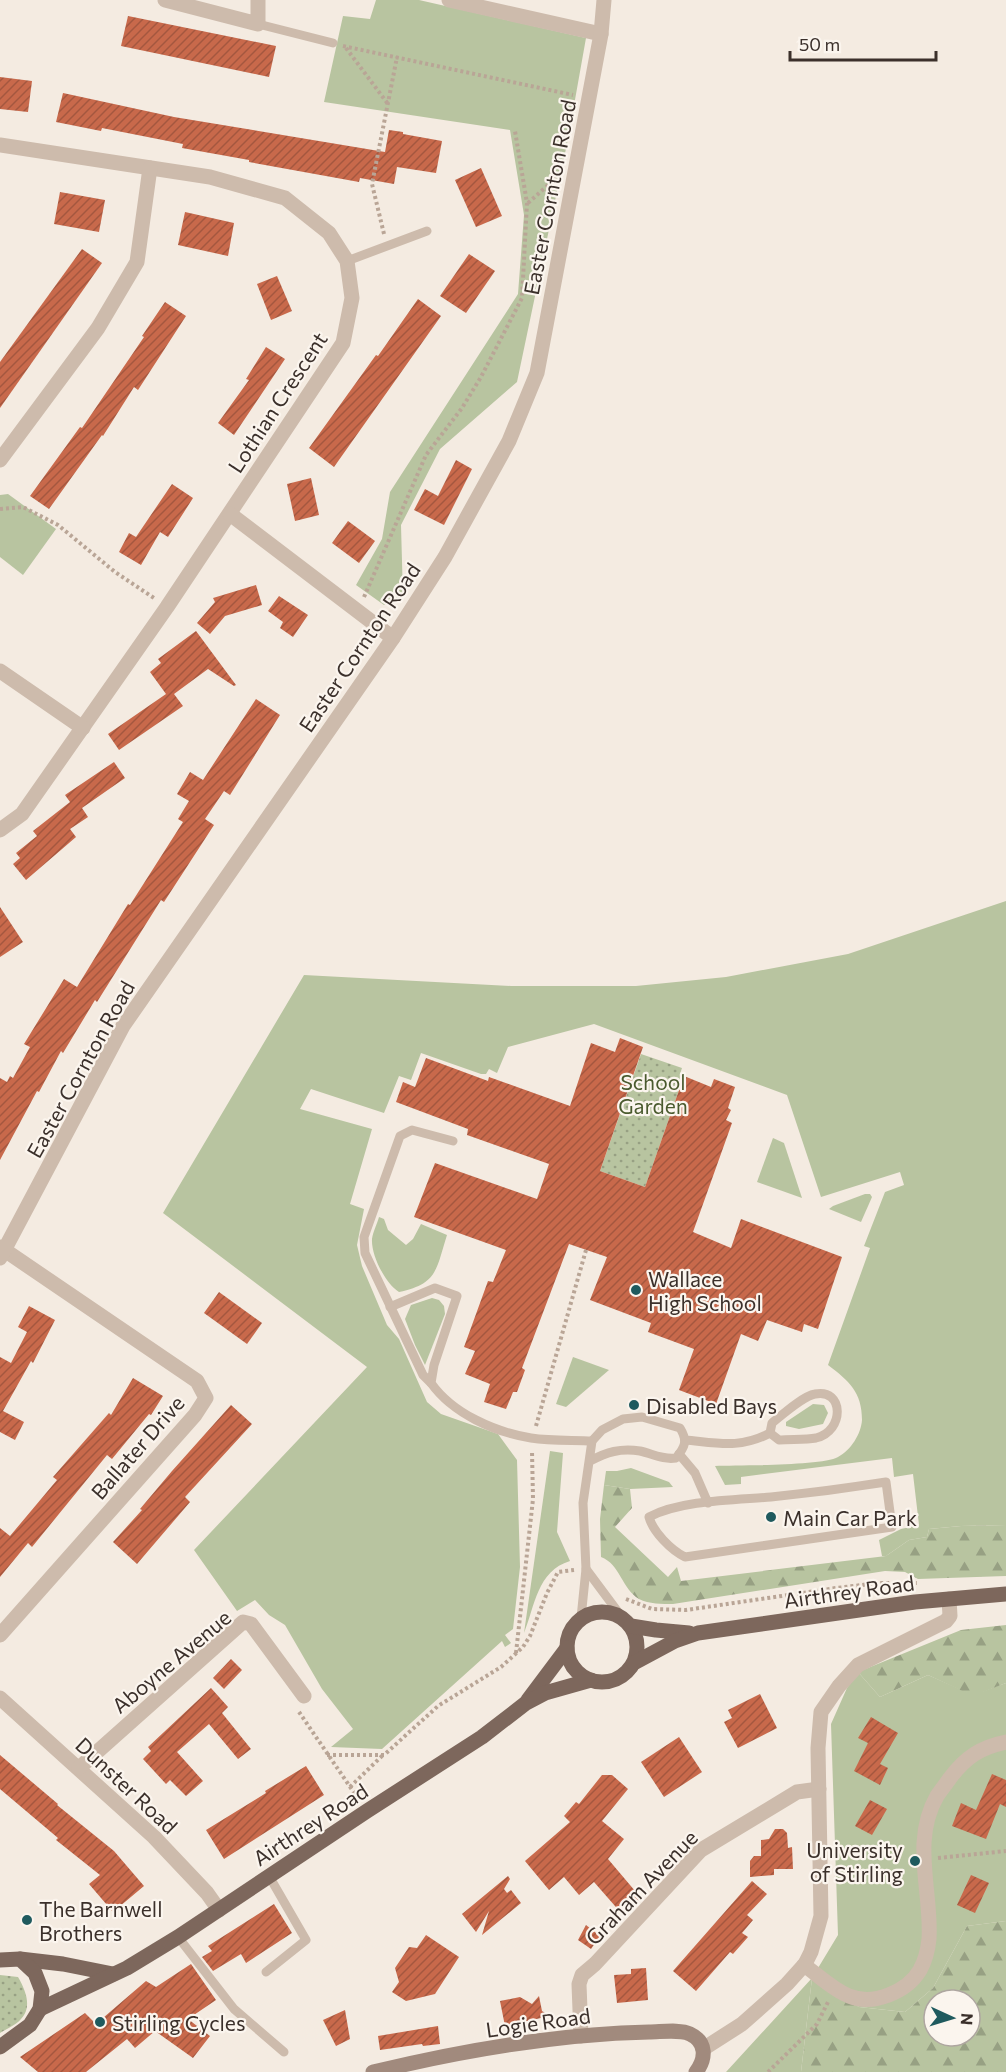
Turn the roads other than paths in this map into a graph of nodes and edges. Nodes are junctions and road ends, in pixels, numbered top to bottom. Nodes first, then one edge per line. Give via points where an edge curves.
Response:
1 (165, 0) edge
2 (258, 0) edge
3 (449, 0) edge
4 (604, 0) edge
5 (258, 24) junction
6 (601, 34) junction
7 (333, 43) road end
8 (0, 145) edge
9 (150, 168) junction
10 (428, 231) dead end
11 (347, 261) junction
12 (0, 460) edge
13 (230, 514) junction
14 (393, 638) junction
15 (0, 671) edge
16 (83, 728) junction
17 (0, 830) edge
18 (453, 1141) dead end
19 (2, 1252) edge
20 (390, 1307) junction
21 (431, 1383) junction
22 (770, 1433) junction
23 (685, 1440) junction
24 (592, 1441) junction
25 (680, 1454) junction
26 (590, 1461) junction
27 (708, 1503) junction
28 (586, 1569) junction
29 (1006, 1594) edge
30 (949, 1599) junction
31 (581, 1618) junction
32 (626, 1621) junction
33 (698, 1633) junction
34 (0, 1635) edge
35 (567, 1648) junction
36 (634, 1663) junction
37 (591, 1680) junction
38 (304, 1696) dead end
39 (0, 1698) edge
40 (526, 1703) junction
41 (1006, 1742) edge
42 (79, 1768) junction
43 (819, 1789) junction
44 (269, 1876) junction
45 (219, 1910) junction
46 (178, 1937) junction
47 (20, 1959) junction
48 (0, 1960) edge
49 (804, 1965) junction
50 (266, 1972) dead end
51 (113, 1974) junction
52 (40, 2009) junction
53 (581, 2036) junction
54 (0, 2047) edge
55 (704, 2049) junction
56 (284, 2052) dead end
57 (373, 2072) edge
58 (696, 2072) edge

1 - 5 street
2 - 5 street
3 - 6 street
4 - 6 street, Easter Cornton Road
5 - 7 lane
6 - 14 street, Easter Cornton Road via 537,373 509,441 445,557
8 - 9 street, Lothian Crescent
9 - 11 street, Lothian Crescent via 210,177 285,198 329,233
9 - 12 street via 137,262 98,328
10 - 11 lane
11 - 13 street, Lothian Crescent via 352,298 343,343
13 - 14 street
13 - 16 street, Lothian Crescent
14 - 19 street, Easter Cornton Road via 123,1026
15 - 16 street
16 - 17 street, Lothian Crescent via 22,814
18 - 20 lane via 412,1130 400,1136 364,1237 364,1253
19 - 34 street, Ballater Drive via 197,1381 206,1398
20 - 21 lane via 423,1375
20 - 21 lane via 435,1288 456,1296
21 - 24 lane via 455,1408 503,1431 532,1438
22 - 22 lane via 772,1423 812,1394 823,1393 838,1408 838,1420 831,1430 817,1438 779,1440
22 - 23 lane via 740,1444
23 - 24 lane via 680,1428 642,1417 623,1419 602,1430
23 - 25 lane
24 - 26 lane
25 - 26 lane via 667,1460 621,1450
25 - 27 lane via 695,1473
26 - 28 lane via 583,1503
27 - 27 lane via 886,1482 892,1527 685,1557 651,1525 649,1517 661,1511
28 - 31 lane
28 - 32 lane
29 - 30 main road, Airthrey Road
30 - 33 main road, Airthrey Road
30 - 43 street via 950,1616 946,1621 858,1665 821,1712
31 - 32 main road via 601,1611
31 - 35 main road via 573,1626
32 - 33 main road via 656,1630
32 - 36 main road via 638,1644
33 - 36 main road via 667,1644
35 - 37 main road via 574,1668
35 - 40 main road
36 - 37 main road via 628,1672 611,1682
37 - 40 main road via 545,1693
38 - 42 street, Aboyne Avenue via 251,1624 243,1622
39 - 42 street, Dunster Road
40 - 44 main road, Airthrey Road via 482,1737
41 - 49 street via 988,1746 969,1758 937,1797 928,1819 923,1860 930,1912 920,1971 886,1997 866,2000 849,1996
42 - 45 street, Dunster Road via 154,1837
43 - 49 street via 820,1916 812,1953
43 - 53 street, Graham Avenue via 797,1792 701,1850 582,1975
44 - 45 main road, Airthrey Road
44 - 50 lane via 306,1940
45 - 46 main road, Airthrey Road
46 - 51 main road, Airthrey Road
46 - 56 lane via 234,2009
47 - 48 main road
47 - 51 main road
47 - 52 main road via 35,1973 42,1991
49 - 55 street via 742,2024
51 - 52 main road, Airthrey Road
52 - 54 main road via 30,2025
53 - 55 main road, Logie Road via 689,2033
53 - 57 main road, Logie Road
55 - 58 main road

